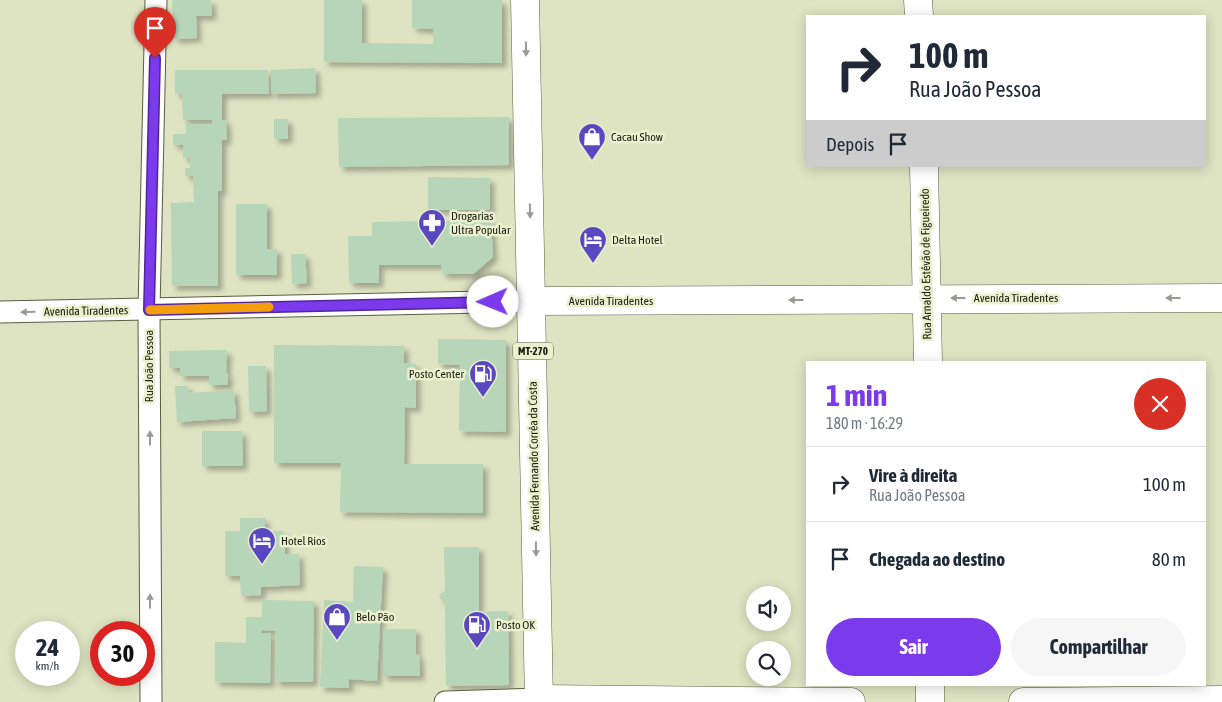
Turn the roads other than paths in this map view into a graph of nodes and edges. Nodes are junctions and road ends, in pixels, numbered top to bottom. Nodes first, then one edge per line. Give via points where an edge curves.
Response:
1 (156, 0) edge
2 (525, 0) edge
3 (918, 0) edge
4 (919, 15) edge
5 (924, 167) edge
6 (1222, 298) edge
7 (928, 299) junction
8 (532, 302) junction
9 (149, 310) junction
10 (0, 312) edge
11 (928, 361) edge
12 (930, 686) edge
13 (1222, 700) edge
14 (539, 701) edge
15 (151, 702) edge
16 (445, 702) edge
17 (851, 702) edge
18 (930, 702) edge
19 (1023, 702) edge

1 - 9 street, Rua João Pessoa
2 -> 8 main road, Avenida Fernando Corrêa da Costa / MT-270
3 - 4 main road
5 - 7 main road, Rua Arnaldo Estêvão de Figueiredo
6 -> 7 main road, Avenida Tiradentes
7 -> 8 main road, Avenida Tiradentes
7 - 11 main road, Rua Arnaldo Estêvão de Figueiredo
8 - 9 street, Avenida Tiradentes
8 -> 14 main road, Avenida Fernando Corrêa da Costa / MT-270
9 -> 10 street, Avenida Tiradentes
15 -> 9 street, Rua João Pessoa
12 - 18 main road
13 - 19 main road
14 - 16 street
14 - 17 main road

